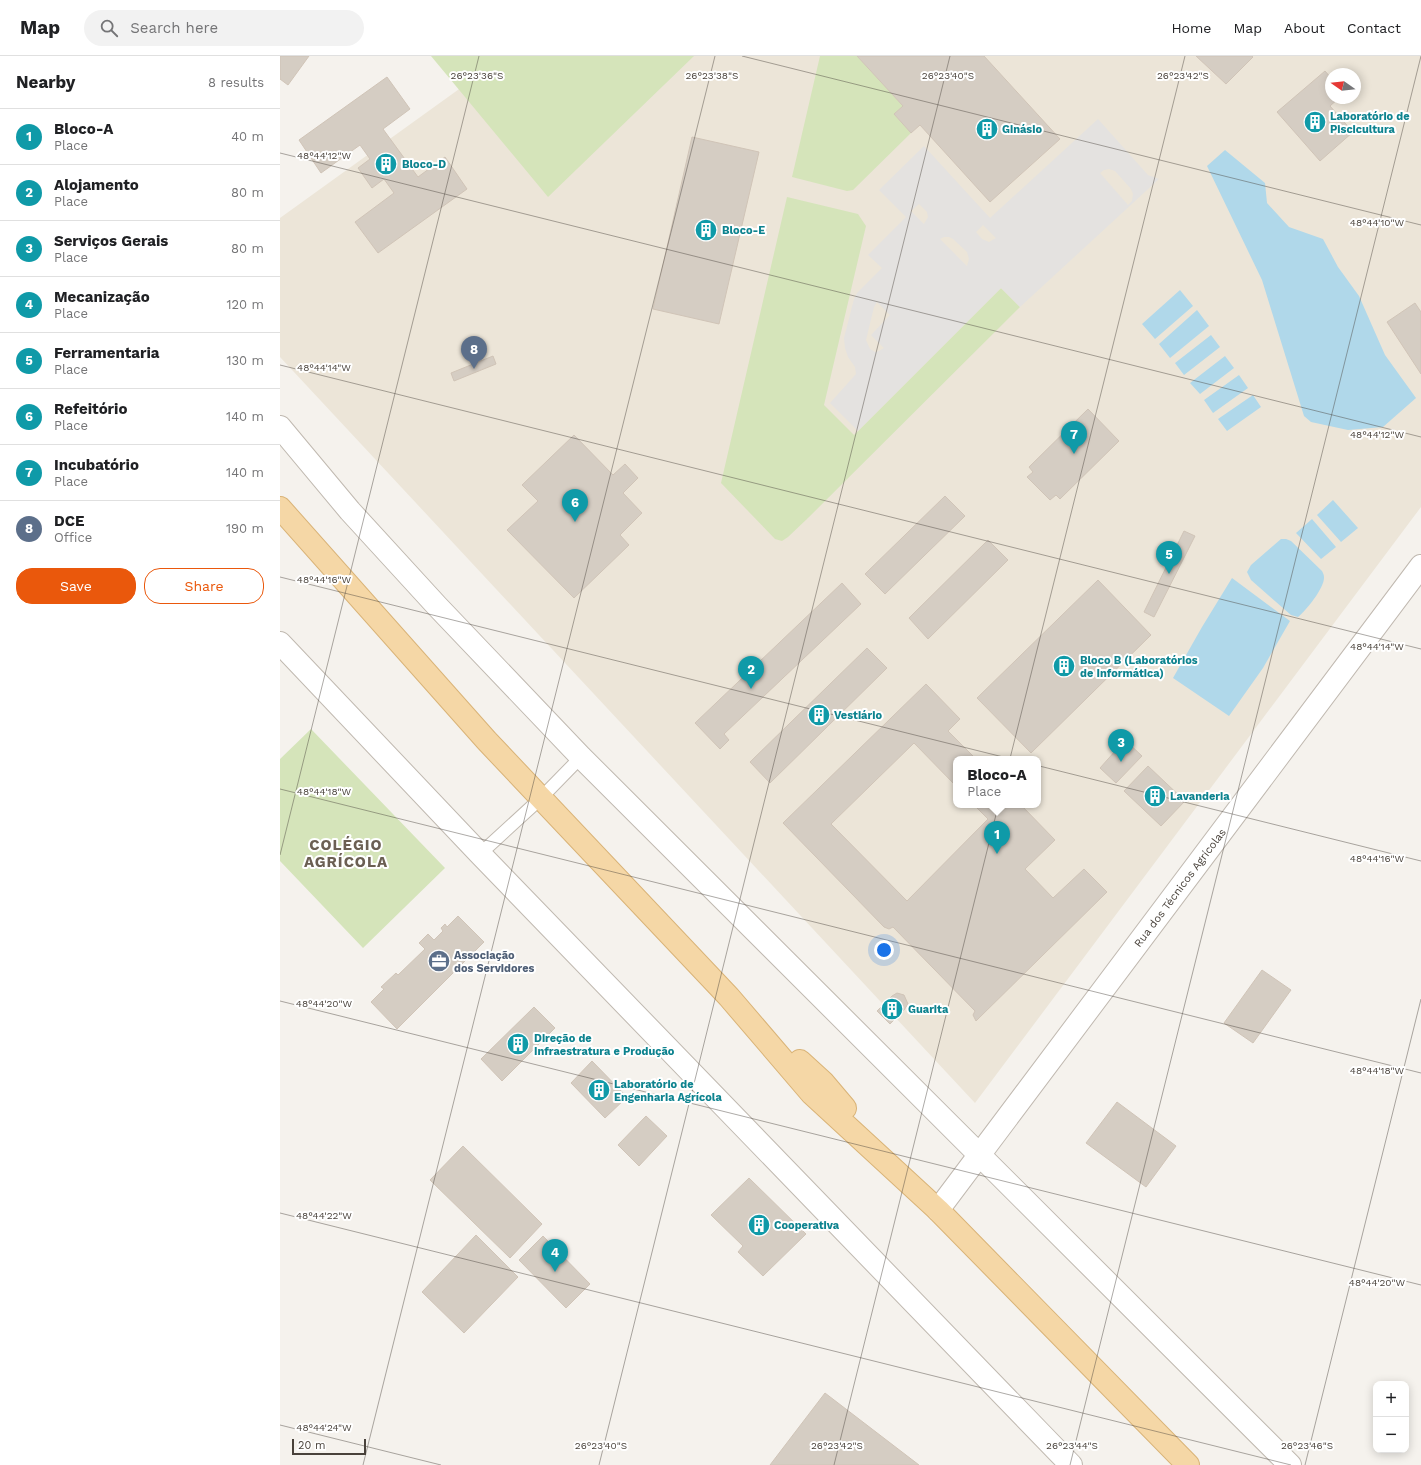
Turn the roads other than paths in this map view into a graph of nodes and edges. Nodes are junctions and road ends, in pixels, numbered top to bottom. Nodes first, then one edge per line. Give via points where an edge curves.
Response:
1 (280, 427) edge
2 (280, 508) edge
3 (1421, 566) edge
4 (280, 643) edge
5 (581, 756) junction
6 (540, 799) junction
7 (480, 854) junction
8 (980, 1155) junction
9 (938, 1210) junction
10 (1071, 1465) edge
11 (1188, 1465) edge
12 (1290, 1465) edge

1 - 5 street via 350,511
2 - 6 main road
3 - 8 street, Rua dos Técnicos Agrícolas
4 - 7 street
5 - 6 lane
5 - 8 street
6 - 7 lane
6 - 9 main road via 729,997 823,1082 910,1183
7 - 10 street
8 - 9 street, Rua dos Técnicos Agrícolas
8 - 12 street
9 - 11 main road

